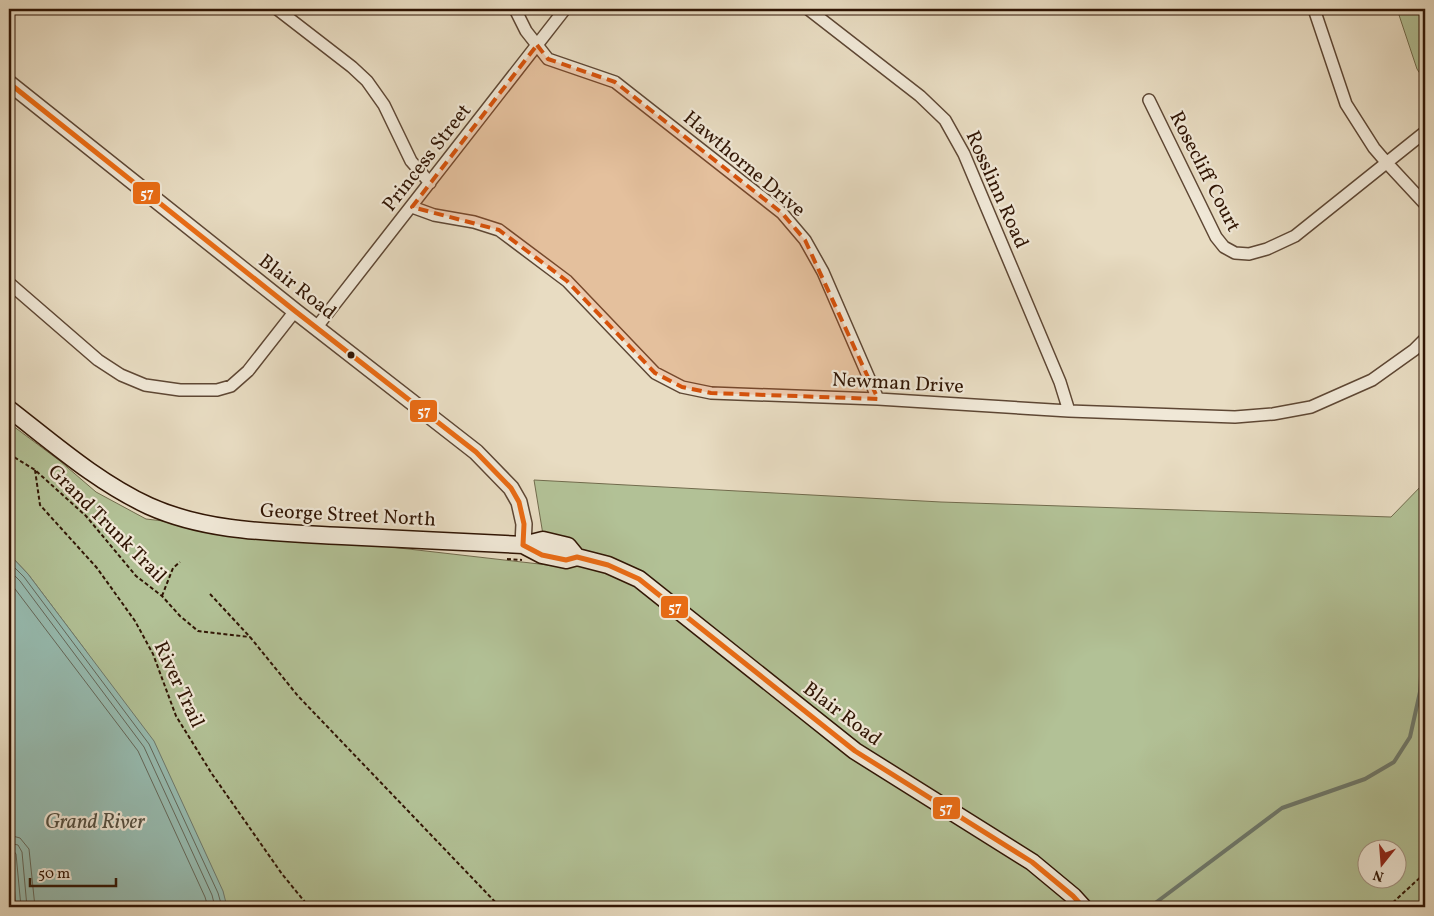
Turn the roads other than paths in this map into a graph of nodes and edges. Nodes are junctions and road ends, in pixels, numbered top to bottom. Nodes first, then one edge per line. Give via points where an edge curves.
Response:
1 (277, 9) edge
2 (515, 9) edge
3 (565, 9) edge
4 (808, 9) edge
5 (1314, 9) edge
6 (537, 45) junction
7 (9, 83) edge
8 (1149, 100) dead end
9 (1425, 132) edge
10 (1386, 162) junction
11 (430, 183) junction
12 (1425, 204) edge
13 (412, 207) junction
14 (9, 283) edge
15 (295, 311) junction
16 (316, 328) junction
17 (1425, 339) edge
18 (878, 399) junction
19 (9, 409) edge
20 (1069, 411) junction
21 (523, 545) junction
22 (9, 898) edge
23 (10, 907) edge
24 (1083, 907) edge

1 - 11 street via 367,81 384,105 411,161
2 - 6 street, Hawthorne Drive
3 - 6 street, Princess Street
4 - 20 street, Rosslinn Road via 920,96 944,120 964,154
5 - 10 street via 1346,104
6 - 11 street, Princess Street
6 - 18 street, Hawthorne Drive via 548,59 615,82 782,213 805,240 823,272
7 - 15 street, Blair Road
8 - 10 street, Rosecliff Court via 1216,236 1224,247 1235,253 1249,254 1268,249 1295,236
9 - 10 street, Rosecliff Court
10 - 12 street
11 - 13 street, Princess Street
13 - 16 street, Princess Street
13 - 18 street, Newman Drive via 499,230 567,281 655,373 682,387 711,393
14 - 15 street via 98,360 121,375 145,385 180,390 217,390 231,386 248,371
15 - 16 street, Blair Road
16 - 21 street, Blair Road via 492,467 519,502 524,524
17 - 20 street, Newman Drive via 1372,380 1311,406 1273,414 1235,417
18 - 20 street, Newman Drive
19 - 21 main road, George Street North via 128,496 198,523 224,528
21 - 24 main road, Blair Road via 543,540 568,546 577,557 608,565 639,579 855,751 1032,862
22 - 23 lane

